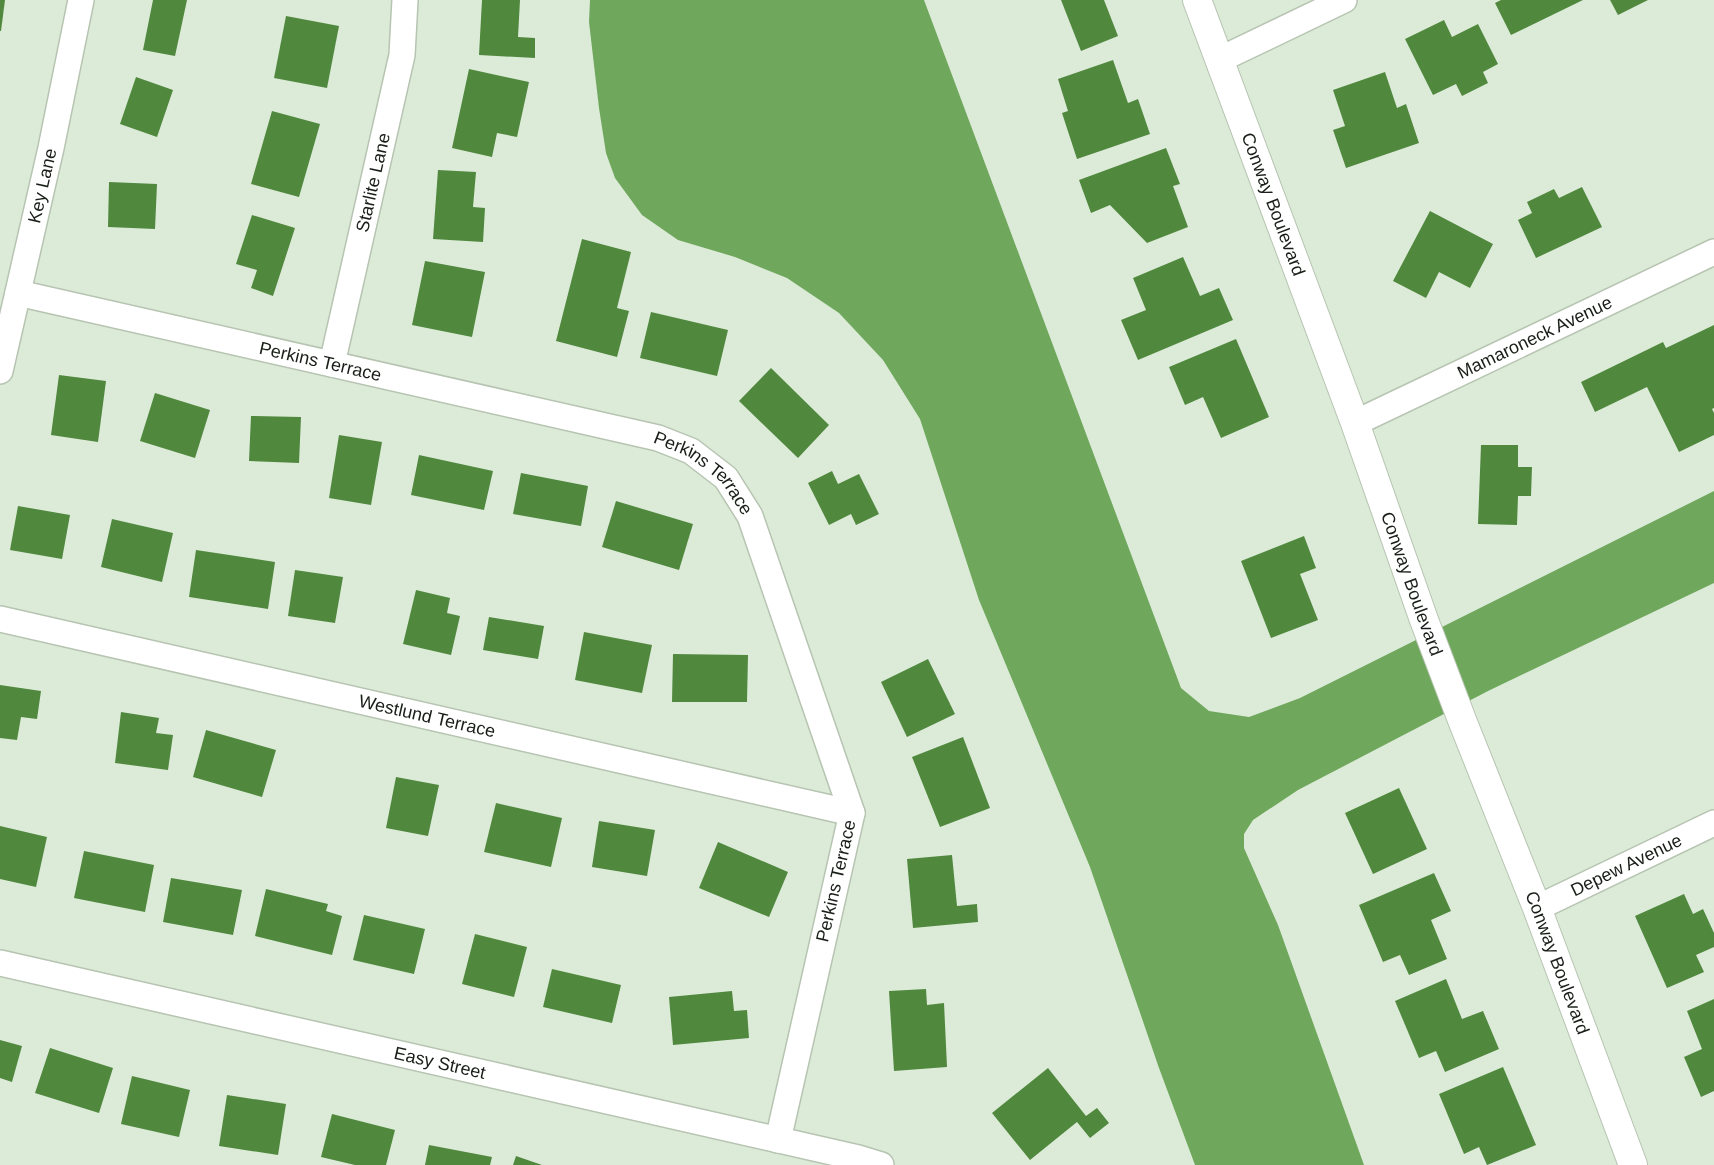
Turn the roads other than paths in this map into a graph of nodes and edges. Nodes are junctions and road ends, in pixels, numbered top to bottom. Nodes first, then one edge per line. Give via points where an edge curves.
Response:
1 (81, 0) edge
2 (405, 0) edge
3 (1197, 0) edge
4 (1344, 0) edge
5 (1219, 60) junction
6 (1714, 252) edge
7 (18, 293) junction
8 (332, 364) junction
9 (0, 370) edge
10 (1355, 423) junction
11 (0, 619) edge
12 (852, 812) junction
13 (1714, 823) edge
14 (1537, 908) junction
15 (0, 963) edge
16 (778, 1140) junction
17 (881, 1165) edge
18 (1633, 1165) edge

1 - 7 street, Key Lane
2 - 8 street, Starlite Lane via 402,55
3 - 5 street, Conway Boulevard
4 - 5 street
5 - 10 street, Conway Boulevard
6 - 10 street, Mamaroneck Avenue
7 - 8 street, Perkins Terrace
7 - 9 street, Key Lane
8 - 12 street, Perkins Terrace via 658,438 691,450 726,478 750,516
10 - 14 street, Conway Boulevard via 1424,620
11 - 12 street, Westlund Terrace
12 - 16 street, Perkins Terrace
13 - 14 street, Depew Avenue
14 - 18 street, Conway Boulevard
15 - 16 street, Easy Street
16 - 17 street, Easy Street

